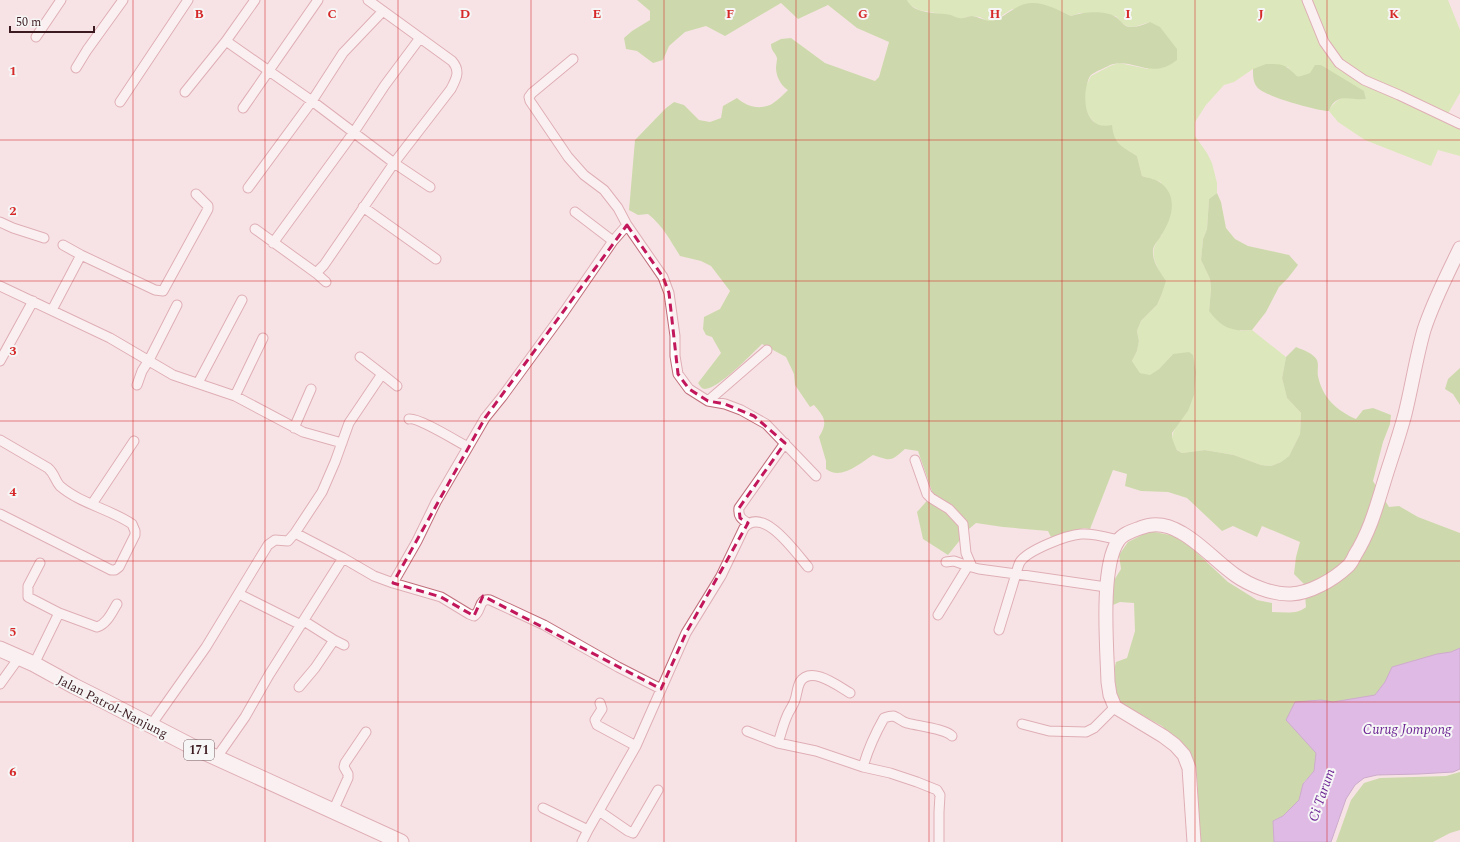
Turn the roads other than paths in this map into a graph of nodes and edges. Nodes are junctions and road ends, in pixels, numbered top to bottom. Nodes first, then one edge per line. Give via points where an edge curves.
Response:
1 (61, 0) edge
2 (123, 0) edge
3 (188, 0) edge
4 (255, 0) edge
5 (318, 0) edge
6 (368, 0) edge
7 (1307, 0) edge
8 (383, 11) junction
9 (36, 37) dead end
10 (420, 38) junction
11 (226, 41) junction
12 (573, 59) dead end
13 (76, 68) dead end
14 (269, 72) junction
15 (184, 92) dead end
16 (312, 101) junction
17 (120, 102) dead end
18 (243, 108) dead end
19 (1460, 124) edge
20 (354, 132) junction
21 (394, 163) junction
22 (430, 187) dead end
23 (248, 188) dead end
24 (196, 194) dead end
25 (363, 207) junction
26 (575, 212) dead end
27 (0, 222) edge
28 (627, 225) junction
29 (255, 229) dead end
30 (44, 238) dead end
31 (612, 241) junction
32 (273, 243) junction
33 (63, 245) dead end
34 (1460, 248) edge
35 (81, 255) junction
36 (436, 259) dead end
37 (316, 274) junction
38 (326, 282) dead end
39 (0, 286) edge
40 (242, 300) dead end
41 (33, 301) junction
42 (177, 305) dead end
43 (52, 310) junction
44 (263, 338) dead end
45 (3, 349) edge
46 (768, 350) dead end
47 (360, 357) dead end
48 (149, 360) junction
49 (0, 361) edge
50 (382, 374) junction
51 (198, 383) junction
52 (137, 385) dead end
53 (397, 386) dead end
54 (311, 389) dead end
55 (235, 396) junction
56 (708, 401) junction
57 (409, 418) dead end
58 (294, 428) junction
59 (0, 440) edge
60 (134, 441) dead end
61 (342, 443) junction
62 (785, 443) junction
63 (468, 447) junction
64 (915, 460) dead end
65 (816, 476) dead end
66 (92, 504) junction
67 (0, 514) edge
68 (748, 523) junction
69 (295, 533) junction
70 (1118, 540) junction
71 (343, 558) junction
72 (946, 562) dead end
73 (40, 563) dead end
74 (970, 566) junction
75 (808, 567) dead end
76 (1016, 574) junction
77 (393, 583) junction
78 (1106, 587) junction
79 (239, 594) junction
80 (117, 604) dead end
81 (59, 613) junction
82 (938, 615) dead end
83 (302, 623) junction
84 (999, 630) dead end
85 (334, 640) junction
86 (344, 645) dead end
87 (0, 649) edge
88 (18, 658) junction
89 (34, 664) junction
90 (0, 684) edge
91 (299, 686) dead end
92 (661, 689) junction
93 (850, 693) dead end
94 (600, 703) dead end
95 (1115, 707) junction
96 (1022, 724) dead end
97 (151, 725) junction
98 (747, 731) dead end
99 (366, 732) dead end
100 (952, 736) dead end
101 (778, 743) junction
102 (636, 746) junction
103 (217, 757) junction
104 (863, 766) junction
105 (658, 790) dead end
106 (543, 808) dead end
107 (333, 810) junction
108 (599, 811) junction
109 (588, 830) junction
110 (401, 842) edge
111 (582, 842) edge
112 (939, 842) edge
113 (1194, 842) edge

1 - 9 street
2 - 13 street
3 - 17 street
4 - 11 street
5 - 14 street
6 - 8 street
7 - 19 street via 1324,42 1339,63 1364,80
8 - 10 street
8 - 16 street via 343,53
10 - 20 street
10 - 21 street via 454,64 457,75 451,89
11 - 14 street
11 - 15 street
12 - 28 street via 532,93 530,101 568,157 584,175 604,190
14 - 16 street
14 - 18 street
16 - 20 street
16 - 23 street
20 - 21 street
20 - 32 street
21 - 22 street
21 - 25 street
24 - 35 street via 208,209 163,291 155,290
25 - 36 street
25 - 37 street
26 - 31 street
27 - 30 street
28 - 31 street
28 - 56 street via 663,277 669,293 678,374 689,389
29 - 32 street
31 - 63 street via 564,312 485,418
32 - 37 street
33 - 35 street
34 - 70 street via 1424,329 1405,413 1373,520 1349,566 1316,586 1300,593 1289,594 1246,583 1183,534 1159,524 1146,525
35 - 43 street
37 - 38 street
39 - 41 street
40 - 51 street
41 - 43 street
41 - 45 street
42 - 48 street
43 - 48 street
44 - 55 street
45 - 49 street
46 - 56 street
47 - 50 street
48 - 51 street via 173,375
48 - 52 street
50 - 53 street
50 - 61 street via 349,423
51 - 55 street
54 - 58 street
55 - 58 street
56 - 62 street via 725,404 754,416
57 - 63 street
58 - 61 street
59 - 66 street via 48,468 60,485
60 - 66 street
61 - 69 street via 322,492
62 - 65 street
62 - 68 street via 739,508 740,518
63 - 77 street
64 - 74 street via 927,494 949,509 964,524 966,553
66 - 67 street via 134,527 135,535 116,570 98,565
68 - 75 street via 759,521 783,537
68 - 92 street via 721,576 686,633
69 - 71 street
69 - 79 street via 288,541 271,542
70 - 76 street via 1081,534 1058,540 1026,556 1020,562
70 - 78 street via 1112,552
71 - 77 street via 374,576
71 - 83 street
72 - 74 street via 954,561
73 - 81 street via 28,586 28,596
74 - 76 street
74 - 82 street
76 - 78 street
76 - 84 street
77 - 92 street via 441,597 474,616 481,602 485,599 490,600 544,625
78 - 95 street via 1108,682
79 - 83 street
79 - 97 street via 206,647
80 - 81 street via 111,615 97,627
81 - 89 street
83 - 85 street
83 - 103 street via 245,717
85 - 86 street
85 - 91 street
87 - 88 main road, Jalan Patrol-Nanjung / 171
88 - 89 main road, Jalan Patrol-Nanjung / 171
88 - 90 street
89 - 97 main road, Jalan Patrol-Nanjung / 171
92 - 102 street
93 - 101 street via 816,675 801,680
94 - 102 street via 602,709 596,725
95 - 96 street via 1094,728 1086,732 1049,731
95 - 113 street via 1163,736 1184,756 1189,768
97 - 103 main road, Jalan Patrol-Nanjung / 171
98 - 101 street
99 - 107 street via 345,763 348,778
100 - 104 street via 946,731 908,723 894,716 884,718
101 - 104 street via 816,751
102 - 108 street
103 - 107 main road, Jalan Patrol-Nanjung / 171
104 - 112 street via 937,790 940,795
105 - 108 street via 633,833
106 - 109 street
107 - 110 main road, Jalan Patrol-Nanjung / 171
108 - 109 street
109 - 111 street

